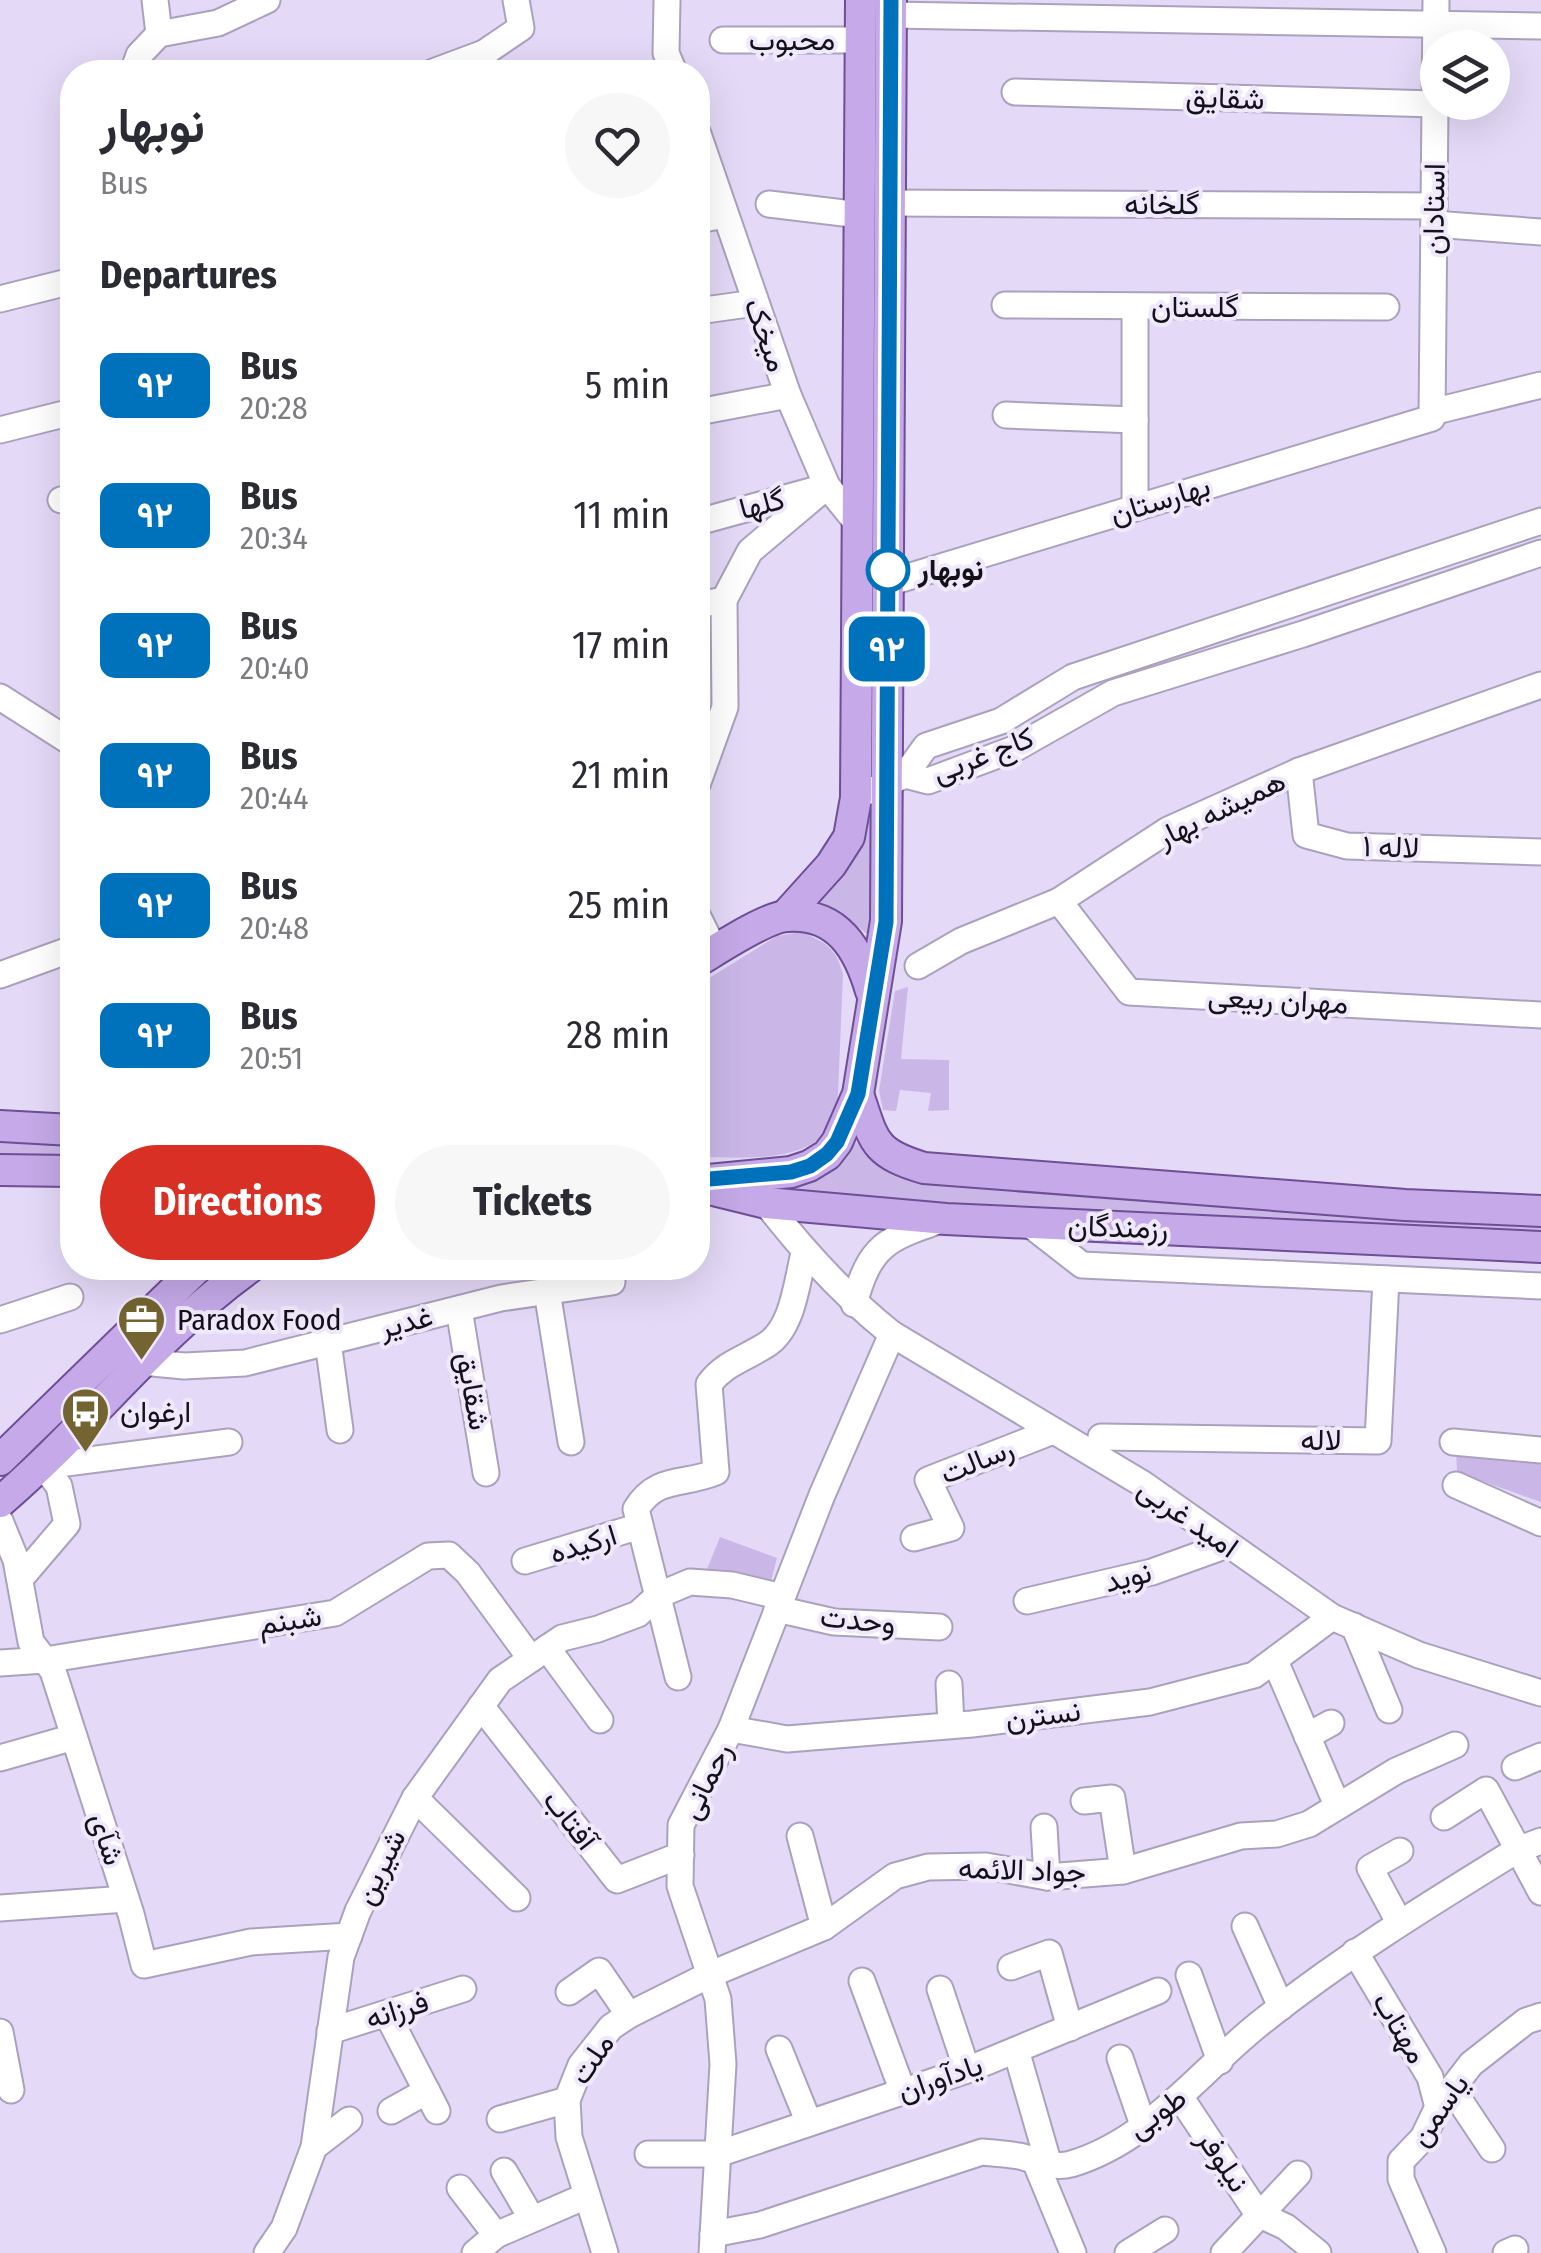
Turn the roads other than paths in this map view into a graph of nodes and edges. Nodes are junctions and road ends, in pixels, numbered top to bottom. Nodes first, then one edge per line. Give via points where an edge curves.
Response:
1 (155, 0) edge
2 (267, 0) edge
3 (516, 0) edge
4 (666, 0) edge
5 (861, 0) edge
6 (891, 8) edge
7 (1436, 13) edge
8 (1541, 26) edge
9 (159, 34) junction
10 (723, 40) dead end
11 (861, 40) junction
12 (137, 60) edge
13 (487, 60) edge
14 (669, 60) edge
15 (1015, 92) dead end
16 (1420, 104) edge
17 (1435, 120) edge
18 (710, 170) edge
19 (890, 203) junction
20 (769, 204) dead end
21 (725, 215) junction
22 (860, 215) junction
23 (1434, 215) junction
24 (710, 218) edge
25 (1541, 232) edge
26 (60, 285) edge
27 (0, 299) edge
28 (755, 303) junction
29 (1005, 305) dead end
30 (1386, 307) dead end
31 (1135, 308) junction
32 (710, 309) edge
33 (1541, 386) edge
34 (788, 394) junction
35 (710, 410) edge
36 (60, 415) edge
37 (1006, 415) dead end
38 (1432, 415) junction
39 (1135, 420) junction
40 (0, 430) edge
41 (827, 486) junction
42 (1134, 508) junction
43 (710, 519) edge
44 (1541, 522) edge
45 (858, 524) junction
46 (1541, 553) edge
47 (888, 583) junction
48 (724, 600) junction
49 (710, 603) edge
50 (1284, 609) junction
51 (1294, 637) junction
52 (1541, 685) edge
53 (0, 697) edge
54 (710, 725) edge
55 (60, 735) edge
56 (1299, 772) junction
57 (895, 780) junction
58 (856, 798) junction
59 (1541, 852) edge
60 (1060, 901) junction
61 (786, 916) junction
62 (60, 953) edge
63 (710, 954) edge
64 (918, 966) dead end
65 (0, 975) edge
66 (872, 994) junction
67 (1541, 1015) edge
68 (858, 1094) junction
69 (0, 1126) edge
70 (60, 1129) edge
71 (0, 1170) edge
72 (60, 1172) edge
73 (710, 1182) edge
74 (710, 1187) edge
75 (766, 1203) junction
76 (1541, 1212) edge
77 (946, 1219) junction
78 (1028, 1223) junction
79 (1541, 1248) edge
80 (804, 1253) junction
81 (1386, 1279) junction
82 (163, 1280) edge
83 (185, 1280) edge
84 (232, 1280) edge
85 (612, 1282) dead end
86 (1541, 1286) edge
87 (547, 1291) junction
88 (70, 1297) dead end
89 (854, 1304) junction
90 (459, 1309) junction
91 (0, 1320) edge
92 (140, 1325) junction
93 (892, 1334) junction
94 (328, 1342) junction
95 (142, 1362) junction
96 (340, 1430) dead end
97 (1053, 1431) junction
98 (1101, 1437) dead end
99 (229, 1442) dead end
100 (571, 1442) dead end
101 (1454, 1442) dead end
102 (1541, 1450) edge
103 (0, 1460) edge
104 (44, 1466) junction
105 (486, 1472) dead end
106 (1456, 1485) dead end
107 (0, 1502) edge
108 (0, 1520) edge
109 (1541, 1522) edge
110 (640, 1526) junction
111 (914, 1538) dead end
112 (1227, 1545) junction
113 (526, 1561) dead end
114 (20, 1579) junction
115 (659, 1595) junction
116 (1027, 1601) dead end
117 (780, 1603) junction
118 (1343, 1621) junction
119 (939, 1627) dead end
120 (539, 1653) junction
121 (44, 1660) junction
122 (1275, 1661) junction
123 (0, 1663) edge
124 (678, 1677) dead end
125 (949, 1684) dead end
126 (1541, 1693) edge
127 (481, 1706) junction
128 (1388, 1710) dead end
129 (600, 1720) dead end
130 (1331, 1723) dead end
131 (951, 1725) junction
132 (731, 1729) junction
133 (1307, 1736) junction
134 (74, 1737) junction
135 (1455, 1745) dead end
136 (1541, 1756) edge
137 (0, 1758) edge
138 (1514, 1767) dead end
139 (415, 1798) junction
140 (1084, 1801) dead end
141 (1337, 1805) junction
142 (1444, 1817) dead end
143 (1044, 1827) dead end
144 (800, 1836) dead end
145 (1529, 1845) edge
146 (1400, 1852) dead end
147 (681, 1855) junction
148 (1123, 1871) junction
149 (1046, 1877) junction
150 (1541, 1892) edge
151 (517, 1898) dead end
152 (126, 1899) junction
153 (0, 1908) edge
154 (1400, 1922) junction
155 (1245, 1926) dead end
156 (824, 1927) junction
157 (349, 1936) junction
158 (1354, 1952) junction
159 (1011, 1966) dead end
160 (1190, 1975) dead end
161 (709, 1976) junction
162 (862, 1982) dead end
163 (463, 1989) dead end
164 (940, 1989) dead end
165 (569, 1992) dead end
166 (1158, 1992) dead end
167 (1282, 2007) junction
168 (387, 2014) junction
169 (629, 2016) junction
170 (1541, 2016) edge
171 (1070, 2028) junction
172 (330, 2031) junction
173 (0, 2032) edge
174 (779, 2049) dead end
175 (1016, 2050) junction
176 (1120, 2058) dead end
177 (1220, 2061) junction
178 (967, 2070) junction
179 (12, 2090) dead end
180 (902, 2092) junction
181 (1181, 2098) junction
182 (1445, 2098) junction
183 (566, 2100) junction
184 (391, 2111) dead end
185 (500, 2118) dead end
186 (348, 2120) dead end
187 (809, 2123) junction
188 (1143, 2126) junction
189 (314, 2147) junction
190 (1492, 2150) dead end
191 (648, 2154) dead end
192 (718, 2154) junction
193 (1042, 2163) junction
194 (504, 2172) dead end
195 (1298, 2174) dead end
196 (460, 2188) dead end
197 (586, 2196) junction
198 (1258, 2214) junction
199 (532, 2219) junction
200 (1165, 2230) dead end
201 (496, 2234) junction
202 (713, 2244) edge
203 (267, 2253) edge
204 (475, 2253) edge
205 (605, 2253) edge
206 (1072, 2253) edge
207 (1128, 2253) edge
208 (1224, 2253) edge
209 (1318, 2253) edge
210 (1433, 2253) edge

1 - 9 street
2 - 9 street via 218,23
3 - 13 street via 521,28
4 - 14 street
5 - 11 main road
6 - 7 street
6 - 19 main road
7 - 8 street
9 - 12 street
10 - 11 street, محبوب
11 - 22 main road
15 - 16 street, شقایق
17 - 23 street, استادان
18 - 21 street, میخک
19 - 23 street, گلخانه
19 - 47 main road
20 - 22 street
21 - 24 street
21 - 28 street, میخک
22 - 45 main road
23 - 25 street
23 - 38 street, استادان
26 - 27 street
28 - 32 street
28 - 34 street, میخک
29 - 31 street, گلستان
30 - 31 street, گلستان
31 - 39 street
33 - 38 street, بهارستان
34 - 35 street
34 - 41 street, میخک
36 - 40 street
37 - 39 street
38 - 42 street, بهارستان
39 - 42 street
41 - 43 street, گلها
41 - 45 street, میخک
41 - 48 street via 750,550
42 - 47 street, بهارستان
44 - 50 street, کاج غربی
45 - 58 main road
46 - 51 street, کاج غربی
47 - 57 main road
48 - 49 street
48 - 54 street via 725,707
50 - 51 street
50 - 57 street, کاج غربی via 1073,677 1001,721 926,746
51 - 57 street, کاج غربی via 1114,693 1014,750 928,781
52 - 56 street, همیشه بهار
53 - 55 street
56 - 59 street, لاله ۱ via 1306,835 1348,846
56 - 60 street, همیشه بهار via 1168,830
57 - 58 street
57 - 66 main road via 886,922
58 - 61 main road via 849,837
60 - 64 street, همیشه بهار
60 - 67 street, مهران ربیعی via 1129,992
61 - 63 main road
61 - 66 main road via 833,926 861,957
62 - 65 street
66 - 68 main road
68 - 73 main road via 837,1142 810,1166
68 - 76 main road, رزمندگان via 880,1148 924,1168
69 - 70 main road
71 - 72 main road
74 - 75 main road, رزمندگان
75 - 77 main road, رزمندگان
75 - 80 street, امید غربی
77 - 78 main road, رزمندگان
77 - 89 street via 885,1243 864,1269
78 - 79 main road, رزمندگان
78 - 81 street via 1082,1265
80 - 89 street, امید غربی
80 - 110 street via 781,1332 709,1384 716,1472 646,1492 636,1510
81 - 86 street
81 - 98 street, لاله via 1378,1441
82 - 92 main road
83 - 92 main road
84 - 95 main road
85 - 87 street, غدیر
87 - 90 street, غدیر
87 - 100 street
88 - 91 street
89 - 93 street, امید غربی
90 - 94 street, غدیر
90 - 105 street, شقایق
92 - 103 main road
93 - 97 street, امید غربی
93 - 117 street, رحمانی
94 - 95 street, غدیر via 245,1363
94 - 96 street
95 - 104 main road
97 - 111 street, رسالت via 928,1480 951,1528
97 - 112 street, امید غربی
99 - 104 street
101 - 102 street
104 - 107 main road
104 - 114 street via 60,1486 67,1524
106 - 109 street
108 - 114 street, شآی
110 - 113 street, ارکیده
110 - 115 street
112 - 116 street, نوید via 1152,1572
112 - 118 street, امید غربی
114 - 121 street, شآی via 31,1642
115 - 117 street, شیرین via 690,1582 732,1585
115 - 120 street, شیرین via 638,1614 562,1638
115 - 124 street
117 - 119 street, وحدت via 834,1622
117 - 132 street, رحمانی
118 - 122 street, نسترن
118 - 126 street, امید غربی via 1419,1654
118 - 128 street
120 - 121 street, شبنم via 449,1555 428,1556 335,1612
120 - 127 street, شیرین via 500,1680
120 - 129 street
121 - 123 street
121 - 134 street, شآی
122 - 131 street, نسترن via 1254,1675 1150,1702
122 - 133 street
125 - 131 street
127 - 139 street, شیرین
127 - 147 street, آفتاب via 617,1880
130 - 133 street
131 - 132 street, نسترن via 787,1739
132 - 147 street, رحمانی via 681,1826
133 - 141 street
134 - 137 street
134 - 152 street, شآی
135 - 141 street, جواد الائمه
136 - 138 street
139 - 151 street
139 - 157 street, شیرین
140 - 148 street via 1112,1798
141 - 148 street, جواد الائمه via 1309,1824
142 - 145 street via 1486,1790
143 - 149 street
144 - 156 street
145 - 150 street
145 - 154 street, طوبی
146 - 154 street via 1370,1868
147 - 161 street, رحمانی via 680,1886
148 - 149 street, جواد الائمه
149 - 156 street, جواد الائمه via 986,1866 928,1868 895,1876
152 - 153 street
152 - 157 street, شآی via 144,1965 251,1942
154 - 158 street, طوبی
155 - 167 street
156 - 161 street, جواد الائمه
157 - 172 street, شیرین
158 - 167 street, طوبی
158 - 182 street, مهتاب
159 - 171 street via 1049,1953
160 - 177 street
161 - 169 street, ملت
161 - 192 street, رحمانی via 718,1999 723,2064
162 - 180 street
163 - 168 street, فرزانه
164 - 178 street
165 - 169 street via 599,1970
166 - 171 street, یادآوران
167 - 177 street, طوبی
168 - 172 street, فرزانه
168 - 184 street via 432,2101
169 - 183 street, ملت via 582,2065
170 - 182 street, یاسمن via 1471,2064
171 - 175 street, یادآوران
172 - 189 street, شیرین
173 - 179 street
174 - 187 street
175 - 178 street, یادآوران
175 - 193 street
176 - 188 street
177 - 181 street, طوبی
178 - 180 street, یادآوران
180 - 187 street, یادآوران
181 - 188 street, طوبی
181 - 198 street, نیلوفر
182 - 190 street, مهتاب
182 - 210 street, یاسمن via 1401,2162 1400,2179
183 - 185 street
183 - 197 street, ملت
186 - 189 street
187 - 192 street, یادآوران
188 - 193 street, طوبی via 1069,2164
189 - 203 street, شیرین via 284,2228
191 - 192 street, یادآوران
192 - 202 street, رحمانی
193 - 202 street, طوبی via 982,2152
193 - 206 street
194 - 199 street
195 - 198 street
196 - 201 street
197 - 199 street
197 - 205 street, ملت
198 - 208 street
198 - 209 street, نیلوفر
199 - 201 street
200 - 207 street
201 - 204 street

